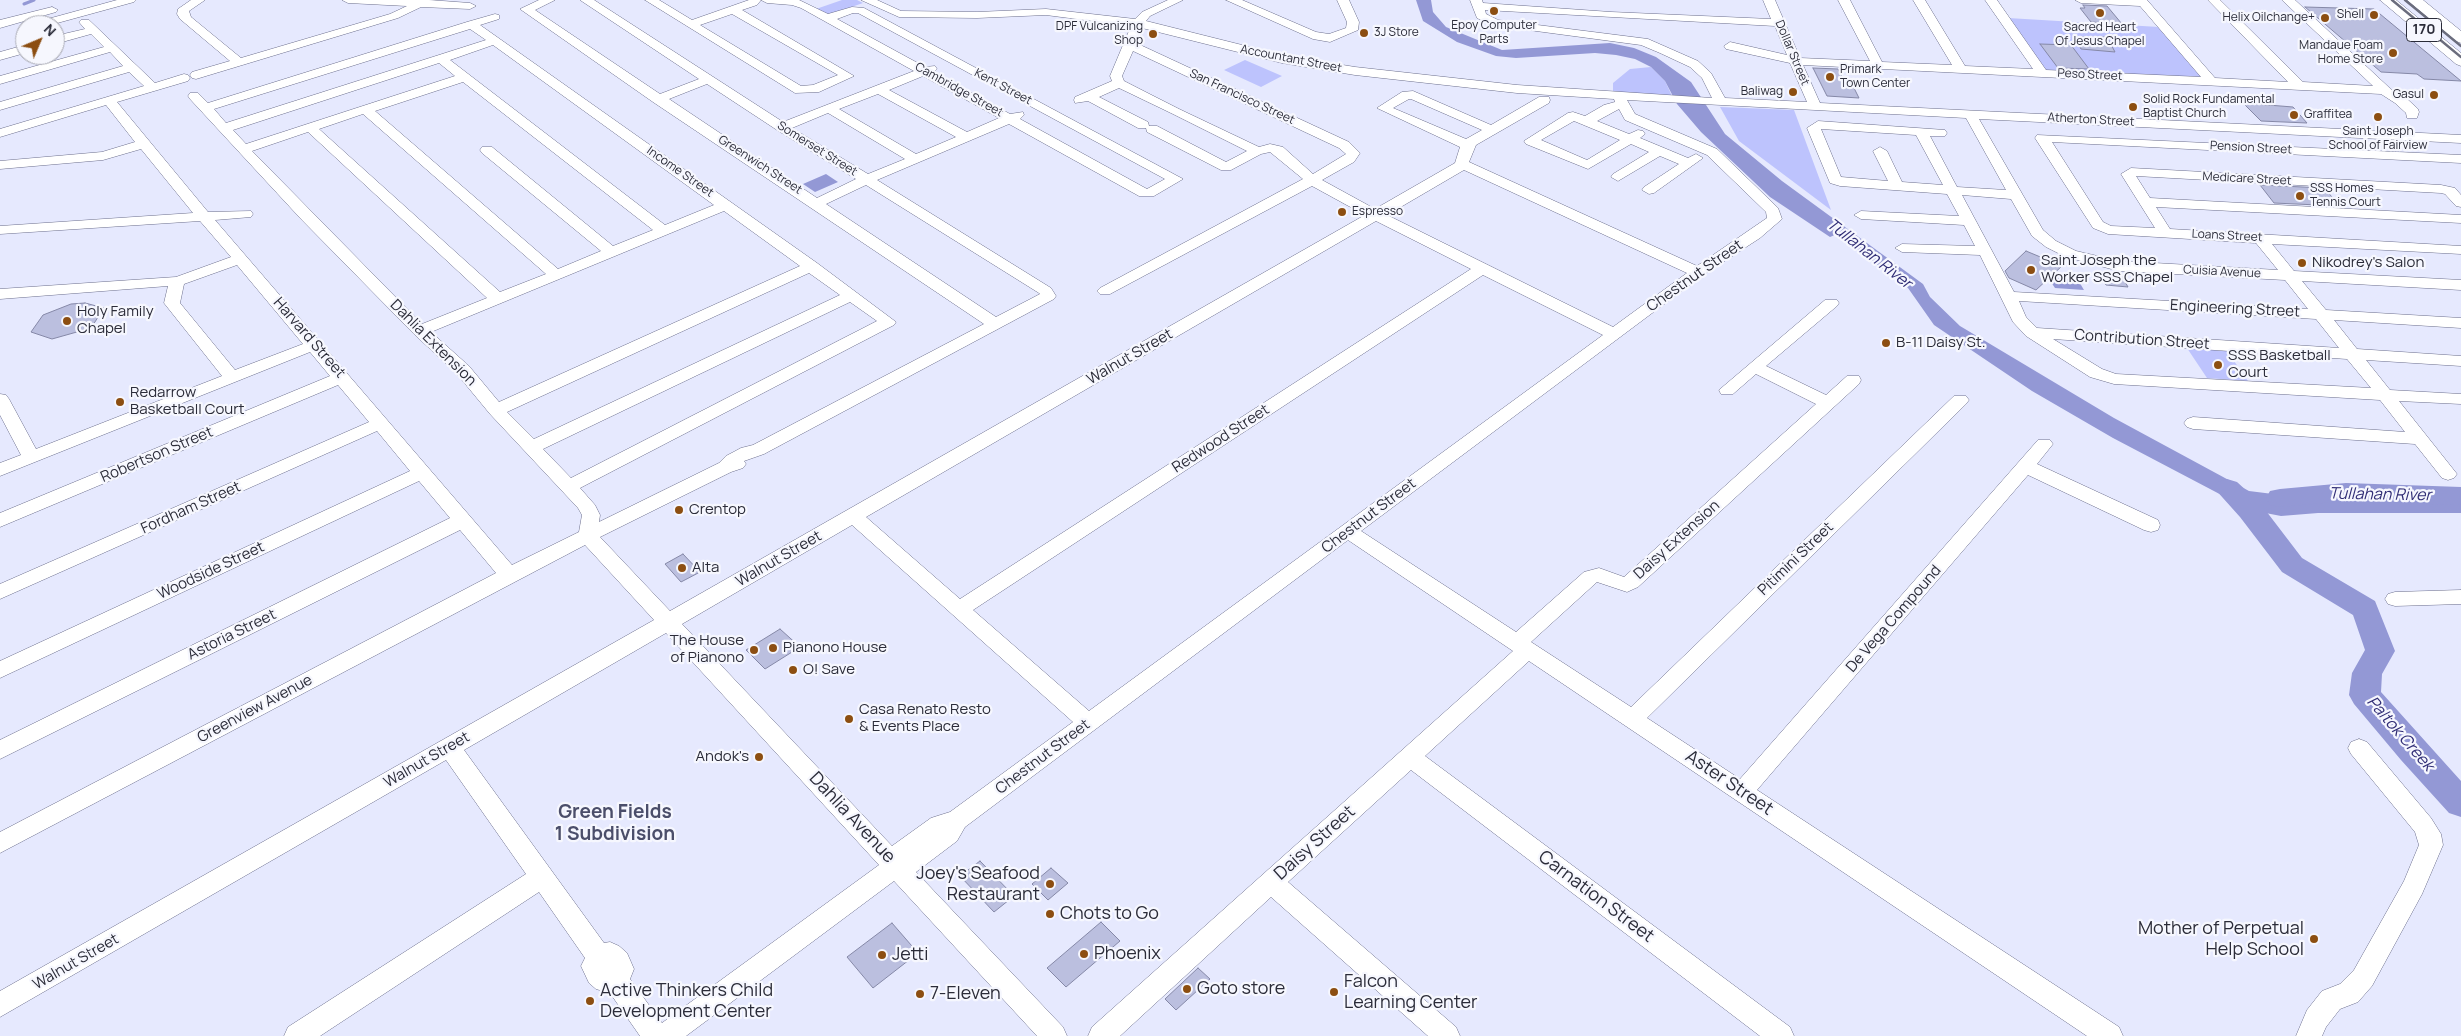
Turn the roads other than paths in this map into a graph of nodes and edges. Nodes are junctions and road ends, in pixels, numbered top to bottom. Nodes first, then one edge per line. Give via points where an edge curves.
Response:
1 (47, 0) edge
2 (90, 0) edge
3 (130, 0) edge
4 (199, 0) edge
5 (348, 0) edge
6 (549, 0) edge
7 (586, 0) edge
8 (650, 0) edge
9 (754, 0) edge
10 (767, 0) edge
11 (867, 0) edge
12 (1177, 0) edge
13 (1232, 0) edge
14 (1343, 0) edge
15 (1769, 0) edge
16 (1844, 0) edge
17 (1918, 0) edge
18 (1990, 0) edge
19 (2081, 0) edge
20 (2214, 0) edge
21 (2288, 0) edge
22 (2387, 0) edge
23 (2414, 0) edge
24 (2142, 1) edge
25 (421, 2) edge
26 (1145, 3) dead end
27 (1477, 3) edge
28 (470, 6) dead end
29 (527, 8) joint
30 (1158, 9) junction
31 (733, 10) junction
32 (0, 12) edge
33 (495, 17) dead end
34 (65, 18) edge
35 (827, 18) junction
36 (1138, 23) junction
37 (1779, 23) junction
38 (0, 24) edge
39 (471, 24) junction
40 (691, 24) junction
41 (15, 31) edge
42 (0, 35) edge
43 (65, 36) edge
44 (2461, 38) edge
45 (495, 41) junction
46 (1128, 44) junction
47 (1730, 46) dead end
48 (112, 48) junction
49 (15, 52) edge
50 (0, 56) edge
51 (440, 58) junction
52 (953, 60) junction
53 (1795, 60) junction
54 (2461, 61) edge
55 (238, 62) junction
56 (1878, 65) junction
57 (132, 67) junction
58 (1961, 69) junction
59 (924, 71) junction
60 (2042, 73) junction
61 (464, 77) junction
62 (0, 80) edge
63 (707, 80) junction
64 (2211, 81) junction
65 (1118, 83) junction
66 (2299, 85) junction
67 (152, 88) junction
68 (880, 89) junction
69 (806, 91) joint
70 (2388, 93) junction
71 (194, 96) dead end
72 (658, 99) junction
73 (1052, 100) dead end
74 (1544, 100) dead end
75 (1620, 100) junction
76 (109, 101) junction
77 (1717, 102) junction
78 (0, 106) edge
79 (1039, 106) junction
80 (1815, 106) junction
81 (205, 108) junction
82 (365, 109) junction
83 (830, 109) junction
84 (1172, 110) junction
85 (1970, 114) junction
86 (1010, 118) junction
87 (1587, 121) junction
88 (1143, 124) junction
89 (1650, 126) junction
90 (310, 127) junction
91 (224, 128) junction
92 (782, 128) junction
93 (1492, 130) junction
94 (1921, 132) junction
95 (0, 133) edge
96 (1940, 133) dead end
97 (966, 137) junction
98 (2435, 137) junction
99 (2042, 138) joint
100 (1630, 139) junction
101 (2461, 139) edge
102 (145, 143) junction
103 (1468, 145) junction
104 (244, 149) junction
105 (487, 150) dead end
106 (1659, 150) junction
107 (1708, 150) junction
108 (1257, 151) junction
109 (1880, 151) dead end
110 (916, 159) junction
111 (2461, 159) edge
112 (1689, 163) junction
113 (1462, 164) junction
114 (0, 165) edge
115 (1618, 177) dead end
116 (866, 180) junction
117 (1312, 180) junction
118 (1897, 186) junction
119 (1649, 190) dead end
120 (1952, 190) junction
121 (1146, 194) joint
122 (2014, 195) junction
123 (2146, 202) junction
124 (235, 203) dead end
125 (818, 203) junction
126 (2461, 203) edge
127 (726, 205) junction
128 (200, 211) junction
129 (1773, 212) joint
130 (246, 214) dead end
131 (1861, 214) dead end
132 (1375, 215) junction
133 (2461, 219) edge
134 (0, 220) edge
135 (1968, 221) junction
136 (0, 230) edge
137 (663, 231) junction
138 (2165, 233) junction
139 (2260, 238) junction
140 (1902, 248) dead end
141 (2461, 250) edge
142 (1984, 251) junction
143 (612, 252) junction
144 (240, 259) junction
145 (812, 266) junction
146 (1483, 268) junction
147 (1698, 272) junction
148 (556, 275) junction
149 (2290, 275) junction
150 (178, 281) junction
151 (2461, 285) edge
152 (1104, 291) dead end
153 (0, 294) edge
154 (852, 294) junction
155 (2009, 296) junction
156 (498, 299) junction
157 (1831, 303) dead end
158 (2322, 314) junction
159 (888, 322) joint
160 (2461, 323) edge
161 (995, 324) junction
162 (420, 331) junction
163 (2032, 333) junction
164 (1614, 334) junction
165 (314, 345) junction
166 (2353, 354) junction
167 (2461, 361) edge
168 (1754, 367) junction
169 (232, 378) junction
170 (342, 378) junction
171 (1853, 380) dead end
172 (1727, 390) dead end
173 (2386, 394) junction
174 (2461, 399) edge
175 (0, 400) edge
176 (1960, 400) dead end
177 (1828, 403) junction
178 (496, 410) junction
179 (381, 423) junction
180 (2193, 423) dead end
181 (2420, 439) junction
182 (2044, 444) dead end
183 (532, 447) junction
184 (32, 458) junction
185 (2025, 466) junction
186 (0, 470) edge
187 (423, 472) junction
188 (2448, 474) dead end
189 (569, 486) junction
190 (853, 516) junction
191 (0, 520) edge
192 (463, 520) junction
193 (2151, 525) dead end
194 (1348, 531) junction
195 (588, 536) junction
196 (509, 575) junction
197 (0, 592) edge
198 (2395, 599) dead end
199 (2456, 601) edge
200 (959, 609) junction
201 (670, 621) junction
202 (1522, 646) junction
203 (0, 670) edge
204 (1632, 719) junction
205 (1088, 723) junction
206 (450, 747) junction
207 (2359, 748) dead end
208 (0, 750) edge
209 (1410, 757) junction
210 (1742, 792) junction
211 (957, 820) joint
212 (2424, 825) joint
213 (0, 843) edge
214 (896, 865) junction
215 (542, 877) junction
216 (1271, 882) junction
217 (598, 956) joint
218 (0, 1005) edge
219 (297, 1036) edge
220 (656, 1036) edge
221 (665, 1036) edge
222 (1054, 1036) edge
223 (1101, 1036) edge
224 (1447, 1036) edge
225 (1781, 1036) edge
226 (2110, 1036) edge
227 (2310, 1036) edge

1 - 32 street
2 - 38 street
3 - 34 street
4 - 55 street via 184,9 186,19
5 - 25 street
6 - 29 street
7 - 63 street, Somerset Street
8 - 40 street
9 - 31 street
10 - 35 street, Cambridge Street via 799,4
11 - 36 street, Accountant Street via 899,14 1046,12
12 - 30 street
13 - 14 street via 1314,35 1330,38 1352,30 1353,22
15 - 37 street, Dollar Street
16 - 56 street
17 - 58 street
18 - 60 street
19 - 24 street
20 - 66 street
21 - 70 street
22 - 54 main road, 170
23 - 44 main road, 170
24 - 64 street
25 - 28 street
25 - 55 street via 394,16
26 - 30 street
27 - 37 street via 1611,15
27 - 77 street via 1481,16 1495,23 1644,42 1664,50 1694,64 1707,76 1717,92
29 - 72 street, Greenwich Street
30 - 36 street
31 - 40 street
31 - 69 street via 848,76
33 - 39 street
35 - 52 street, Kent Street via 858,9
35 - 59 street, Cambridge Street
36 - 46 street
36 - 75 street, Accountant Street via 1264,56 1335,68
37 - 53 street, Dollar Street
39 - 45 street, Income Street
39 - 81 street
40 - 69 street via 799,90
41 - 42 street
43 - 48 street via 89,26
45 - 51 street
45 - 127 street, Income Street
46 - 65 street via 1116,76
46 - 117 street, San Francisco Street via 1344,145 1353,154
47 - 53 street
48 - 57 street
48 - 62 street
49 - 50 street
51 - 61 street
51 - 91 street
52 - 59 street
52 - 79 street, Kent Street
53 - 56 street, Peso Street
53 - 80 street, Dollar Street
55 - 67 street
56 - 58 street, Peso Street
57 - 67 street
57 - 78 street
58 - 60 street, Peso Street
59 - 68 street
59 - 86 street, Cambridge Street
60 - 64 street, Peso Street
61 - 82 street
61 - 137 street
63 - 72 street
63 - 92 street, Somerset Street
64 - 66 street, Peso Street
65 - 84 street
65 - 88 street via 1084,98
66 - 70 street, Peso Street
67 - 76 street
68 - 83 street
68 - 97 street
70 - 98 street via 2397,106 2412,115
71 - 81 street, Dahlia Extension
72 - 125 street, Greenwich Street
73 - 79 street
74 - 93 street
75 - 77 street, Accountant Street
75 - 87 street
75 - 89 street via 1630,118
76 - 95 street
76 - 102 street, Harvard Street
77 - 80 street, Atherton Street
79 - 86 street
79 - 121 street, Kent Street via 1176,179
80 - 85 street, Atherton Street
81 - 91 street, Dahlia Extension
82 - 90 street
82 - 148 street
83 - 92 street
83 - 110 street
84 - 88 street
84 - 108 street
85 - 98 street, Atherton Street
85 - 122 street, Cuisia Avenue
86 - 97 street
86 - 121 street, Cambridge Street
87 - 100 street
87 - 100 street via 1572,116 1531,141 1588,165
88 - 108 street via 1224,166
89 - 100 street
89 - 107 street
90 - 104 street
90 - 156 street
91 - 104 street, Dahlia Extension
92 - 116 street, Somerset Street
93 - 103 street
93 - 103 street via 1413,95 1406,95 1383,108
94 - 96 street
94 - 118 street via 1815,126 1835,180
94 - 120 street
97 - 110 street
98 - 101 street, Atherton Street
99 - 111 street, Pension Street
99 - 138 street, Loans Street via 2098,225 2108,230
100 - 106 street
102 - 114 street via 102,156
102 - 128 street, Harvard Street
103 - 113 street
104 - 162 street, Dahlia Extension
105 - 143 street
106 - 112 street
106 - 115 street
107 - 112 street
107 - 129 street
108 - 117 street via 1278,150
109 - 118 street
110 - 116 street
112 - 119 street
113 - 132 street, Walnut Street
113 - 147 street
116 - 125 street
116 - 161 street, Somerset Street via 1046,291 1048,296
117 - 132 street
117 - 152 street
118 - 120 street
120 - 122 street
120 - 135 street
122 - 149 street, Cuisia Avenue via 2037,233 2051,244 2092,261 2119,266
123 - 126 street, Medicare Street via 2128,174 2131,172 2441,189 2450,191
123 - 133 street
123 - 138 street, Medicare Street
124 - 128 street
125 - 161 street, Greenwich Street
127 - 137 street
127 - 145 street, Income Street
128 - 130 street
128 - 134 street
128 - 136 street
128 - 144 street, Harvard Street
129 - 147 street, Chestnut Street via 1776,215 1772,222
131 - 135 street
132 - 146 street
132 - 190 street, Walnut Street
135 - 142 street
137 - 143 street
138 - 139 street, Loans Street
139 - 141 street, Loans Street
139 - 149 street
140 - 142 street
142 - 155 street
143 - 148 street
144 - 150 street
144 - 165 street, Harvard Street
145 - 154 street, Income Street
145 - 178 street
146 - 164 street
146 - 200 street, Redwood Street
147 - 164 street, Chestnut Street
148 - 156 street
149 - 151 street, Cuisia Avenue
149 - 158 street
150 - 153 street
150 - 169 street via 172,304
154 - 159 street, Income Street
154 - 183 street
155 - 158 street, Engineering Street
155 - 163 street via 2019,319
156 - 162 street
157 - 168 street
158 - 160 street, Engineering Street
158 - 166 street
159 - 189 street
161 - 195 street via 758,450 746,460
162 - 178 street, Dahlia Extension via 463,370
163 - 166 street, Contribution Street
163 - 173 street via 2096,373 2114,379
164 - 194 street, Chestnut Street
165 - 169 street
165 - 170 street, Harvard Street
166 - 167 street, Contribution Street
166 - 173 street
168 - 172 street
168 - 177 street
169 - 184 street
170 - 179 street, Harvard Street
170 - 191 street, Robertson Street
171 - 177 street, Daisy Extension
173 - 174 street
173 - 181 street
175 - 184 street
176 - 204 street, Pitimini Street
177 - 202 street, Daisy Extension via 1631,582 1627,585 1599,575 1590,577
178 - 183 street, Dahlia Extension
179 - 187 street, Harvard Street
179 - 197 street, Fordham Street
180 - 181 street
181 - 188 street
182 - 185 street, De Vega Compound
183 - 189 street, Dahlia Extension
184 - 186 street
185 - 193 street
185 - 210 street, De Vega Compound
187 - 192 street, Harvard Street
187 - 203 street, Woodside Street
189 - 195 street, Dahlia Extension via 591,515
190 - 200 street
190 - 201 street, Walnut Street
192 - 196 street, Harvard Street
192 - 208 street, Astoria Street
194 - 202 street, Aster Street
194 - 205 street, Chestnut Street
195 - 196 street
195 - 201 street
196 - 213 street, Greenview Avenue
198 - 199 street
200 - 205 street
201 - 206 street, Walnut Street
201 - 214 street, Dahlia Avenue
202 - 204 street, Aster Street
202 - 209 street, Daisy Street
204 - 210 street, Aster Street
205 - 211 street, Chestnut Street
206 - 215 street
206 - 218 street, Walnut Street
207 - 212 street
209 - 216 street, Daisy Street
209 - 225 street, Carnation Street
210 - 226 street, Aster Street
211 - 214 street, Chestnut Street via 948,834
212 - 227 street via 2431,845 2414,886 2363,978 2349,992 2331,1000 2316,1019
214 - 221 street, Chestnut Street
214 - 222 street, Dahlia Avenue
215 - 217 street
215 - 219 street
216 - 223 street, Daisy Street
216 - 224 street
217 - 220 street via 594,966 598,974 605,980 616,981

